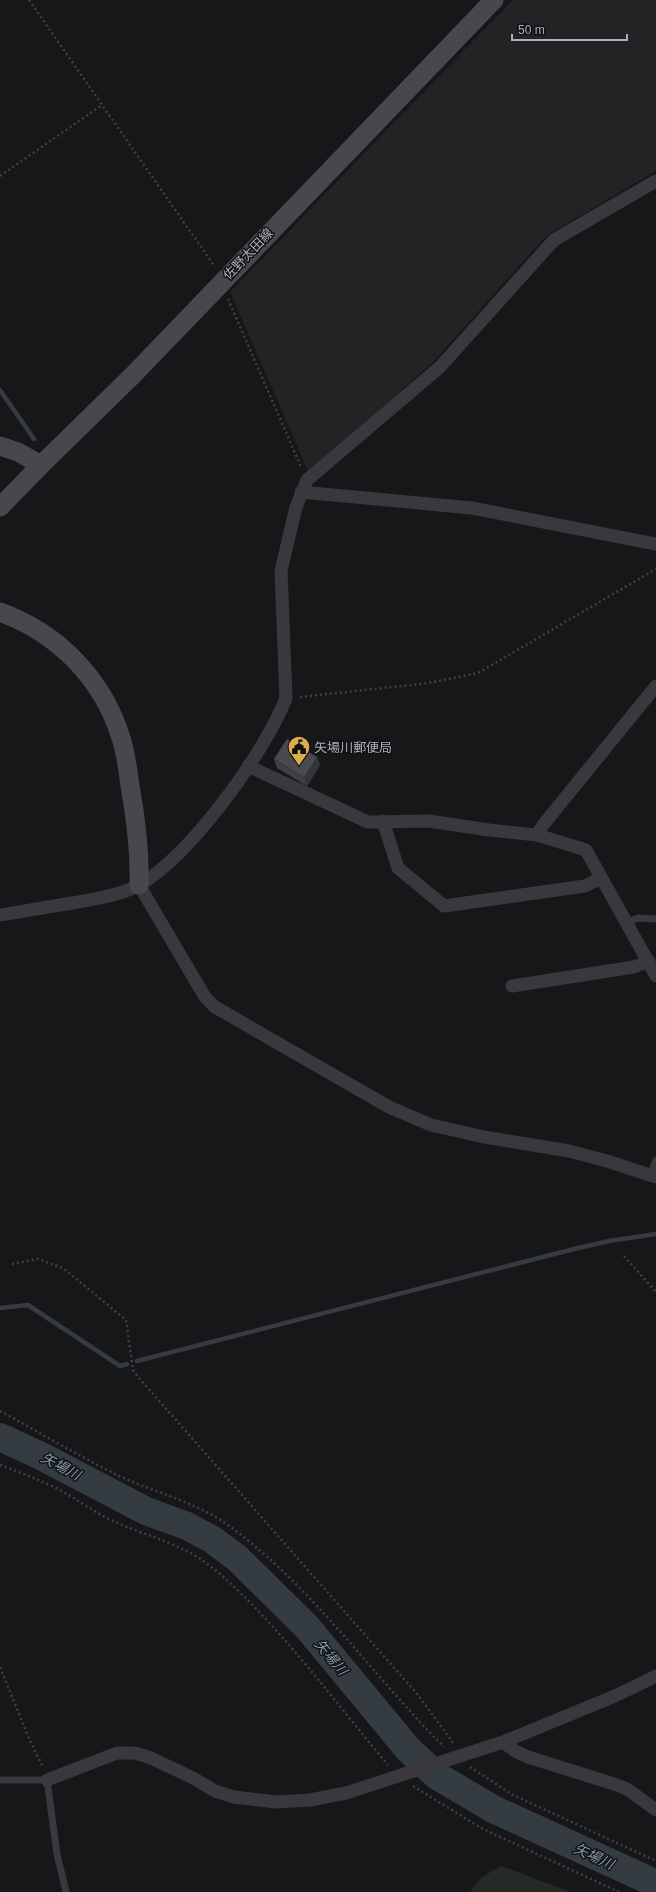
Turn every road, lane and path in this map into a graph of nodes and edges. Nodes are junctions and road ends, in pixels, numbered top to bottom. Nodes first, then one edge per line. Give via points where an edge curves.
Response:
1 (29, 0) edge
2 (494, 0) edge
3 (102, 105) junction
4 (0, 176) edge
5 (656, 181) edge
6 (222, 281) junction
7 (0, 446) edge
8 (41, 465) junction
9 (304, 486) junction
10 (0, 507) edge
11 (656, 544) edge
12 (656, 570) edge
13 (0, 612) edge
14 (656, 686) edge
15 (286, 698) junction
16 (248, 766) junction
17 (383, 821) junction
18 (537, 835) junction
19 (601, 878) junction
20 (139, 885) junction
21 (0, 915) edge
22 (656, 919) edge
23 (627, 922) junction
24 (649, 962) junction
25 (656, 976) edge
26 (512, 986) dead end
27 (656, 1160) edge
28 (653, 1176) edge
29 (624, 1256) dead end
30 (12, 1264) dead end
31 (656, 1292) edge
32 (0, 1411) edge
33 (0, 1465) edge
34 (0, 1666) edge
35 (656, 1676) edge
36 (503, 1742) junction
37 (455, 1758) junction
38 (401, 1776) junction
39 (0, 1780) edge
40 (47, 1780) junction
41 (656, 1810) edge
42 (656, 1861) edge
43 (66, 1892) edge
44 (619, 1892) edge

1 - 3 path
2 - 6 main road, 佐野太田線
3 - 4 path
3 - 6 path
5 - 9 street via 554,240 440,367
6 - 8 main road, 佐野太田線 via 134,374
6 - 9 path
7 - 8 main road via 18,452
8 - 10 main road, 佐野太田線
9 - 11 street via 472,508
9 - 15 street via 281,571
12 - 15 path via 478,672 429,683
13 - 20 main road via 31,626 61,647 97,686 109,708 122,739 138,827
14 - 18 street
15 - 16 street via 279,715
16 - 17 street via 368,822
16 - 20 street via 184,849
17 - 18 street via 429,821
17 - 19 street via 398,868 444,906 585,886
18 - 19 street via 586,850
19 - 23 street
20 - 21 street via 96,899
20 - 28 street via 205,997 215,1007 349,1085 412,1117 453,1131 569,1151
22 - 23 lane via 638,918
23 - 24 street
24 - 25 street
24 - 26 street via 634,967
27 - 28 lane
29 - 31 path
30 - 37 path via 38,1259 64,1268 126,1320 133,1370 139,1378 418,1695 456,1747
32 - 37 path via 117,1475 203,1510 231,1527 278,1567
33 - 38 path via 28,1474 106,1518 167,1542 194,1555 212,1568 231,1583 281,1635
34 - 40 path
35 - 36 street via 615,1696
36 - 37 street
36 - 41 street via 528,1757 617,1784
37 - 38 street
37 - 42 path via 513,1795
38 - 40 street via 338,1795 276,1802 234,1797 215,1791 151,1758 126,1752
38 - 44 path via 481,1828
39 - 40 lane
40 - 43 lane via 57,1854

